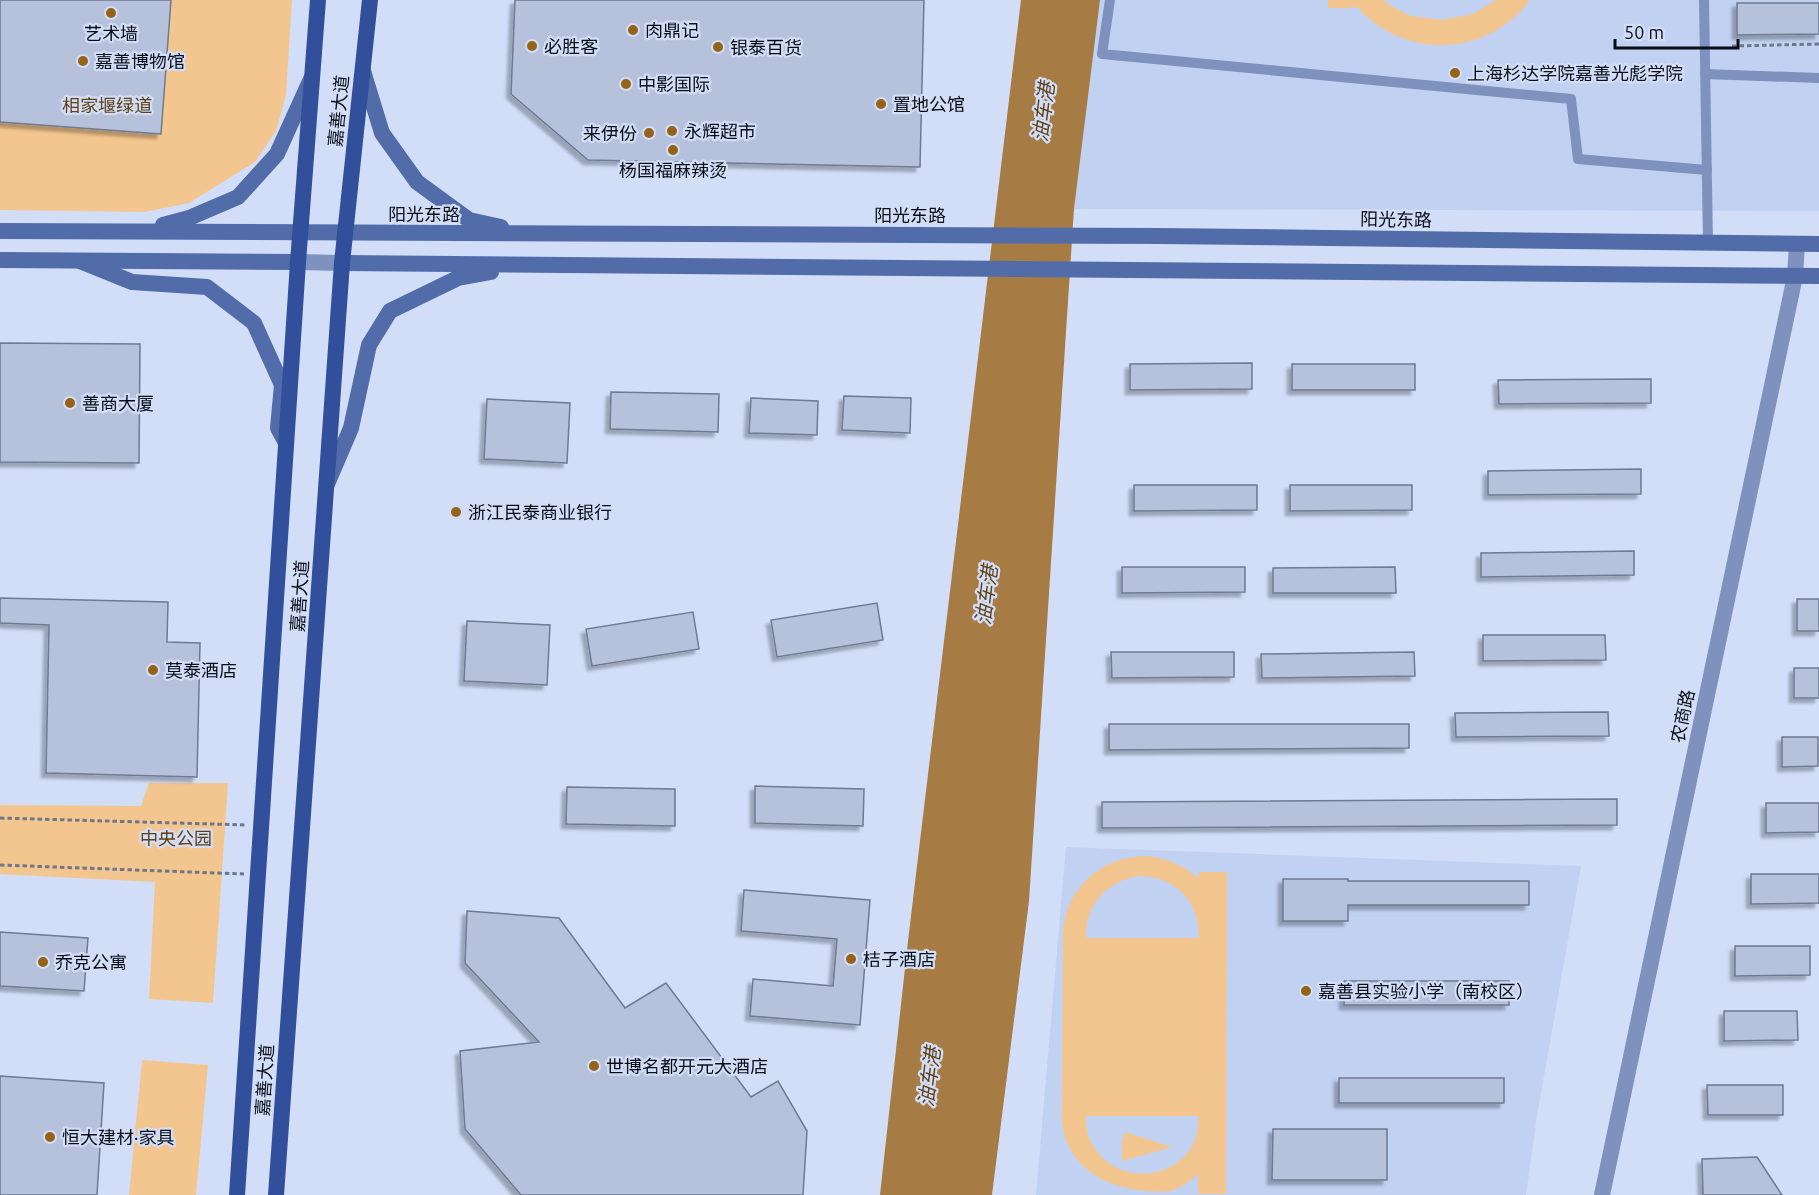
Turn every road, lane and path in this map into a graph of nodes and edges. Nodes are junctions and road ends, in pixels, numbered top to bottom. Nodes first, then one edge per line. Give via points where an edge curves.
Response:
1 (318, 0) edge
2 (370, 0) edge
3 (1110, 0) edge
4 (1704, 0) edge
5 (1819, 44) edge
6 (1732, 46) dead end
7 (363, 71) junction
8 (1705, 74) junction
9 (313, 76) junction
10 (1819, 78) edge
11 (1707, 170) junction
12 (0, 231) edge
13 (140, 231) junction
14 (301, 232) junction
15 (344, 234) junction
16 (535, 234) junction
17 (1708, 243) junction
18 (1797, 244) junction
19 (1819, 244) edge
20 (0, 260) edge
21 (80, 261) junction
22 (298, 262) junction
23 (342, 263) junction
24 (532, 265) junction
25 (1795, 276) junction
26 (1819, 276) edge
27 (286, 443) junction
28 (326, 488) junction
29 (0, 818) edge
30 (261, 825) junction
31 (0, 865) edge
32 (258, 874) junction
33 (237, 1195) edge
34 (276, 1195) edge
35 (1602, 1195) edge

1 - 9 main road, 嘉善大道
2 - 7 main road, 嘉善大道
3 - 11 lane via 1102,54 1570,99 1578,159
4 - 8 lane
5 - 6 path
7 - 15 main road, 嘉善大道
7 - 16 main road via 382,133 417,182 469,220
8 - 10 lane
8 - 11 lane
9 - 13 main road via 277,154 238,196 189,218
9 - 14 main road, 嘉善大道
11 - 17 lane
12 - 13 main road, 阳光东路
13 - 14 main road, 阳光东路
14 - 15 main road, 阳光东路
14 - 22 main road, 嘉善大道
15 - 16 main road, 阳光东路
15 - 23 main road, 嘉善大道
16 - 17 main road, 阳光东路
17 - 18 main road, 阳光东路
18 - 19 main road, 阳光东路
18 - 25 street, 农商路
20 - 21 main road
21 - 22 main road
21 - 27 main road via 132,282 207,287 254,323 282,385 278,428
22 - 23 street
22 - 27 main road, 嘉善大道
23 - 24 main road
23 - 28 main road, 嘉善大道
24 - 25 main road
24 - 28 main road via 458,278 390,311 369,345 351,428
25 - 26 main road
25 - 35 street, 农商路
27 - 30 main road, 嘉善大道
28 - 34 main road, 嘉善大道
29 - 30 path
30 - 32 main road, 嘉善大道
31 - 32 path
32 - 33 main road, 嘉善大道

